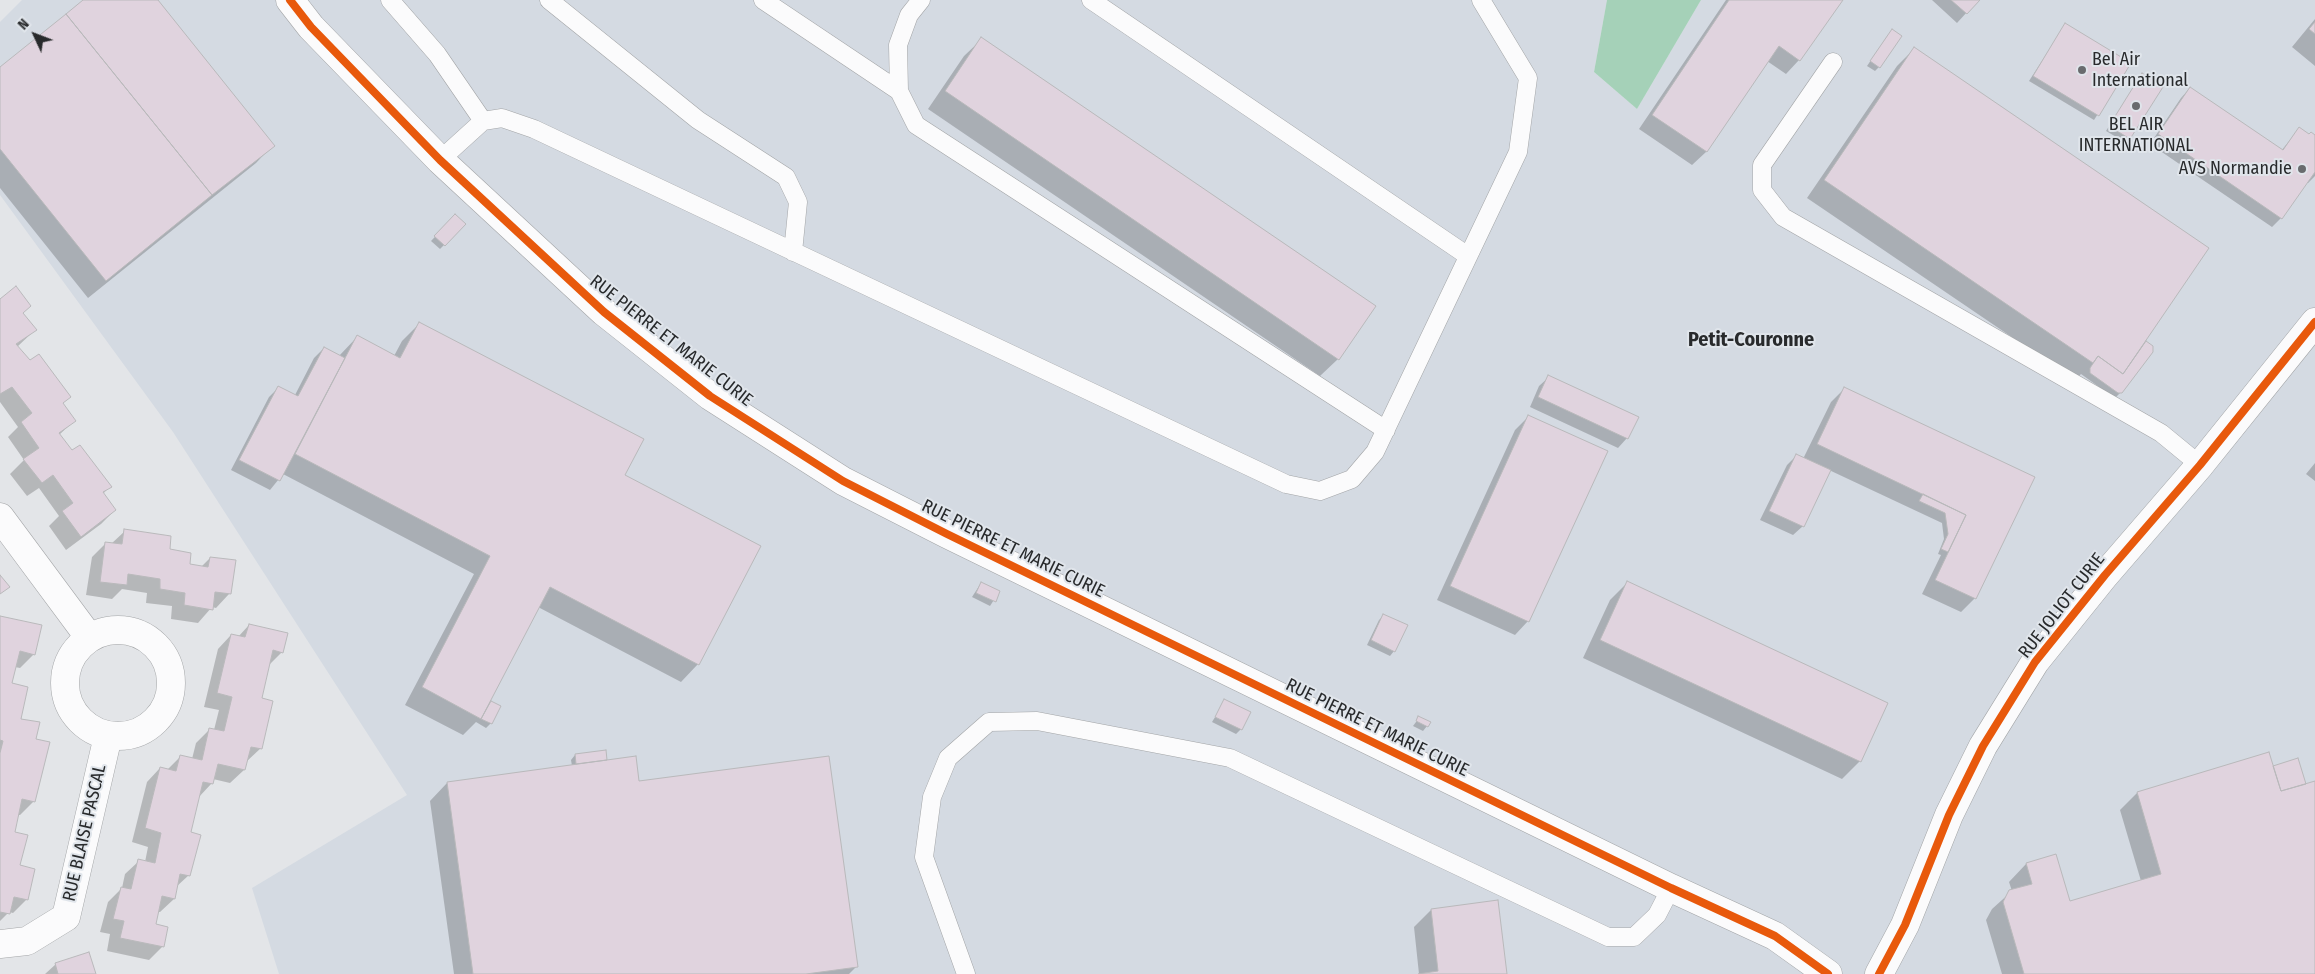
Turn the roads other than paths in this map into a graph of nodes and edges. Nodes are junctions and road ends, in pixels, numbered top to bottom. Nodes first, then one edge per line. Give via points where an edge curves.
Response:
1 (290, 0) edge
2 (390, 0) edge
3 (549, 0) edge
4 (763, 0) edge
5 (922, 0) edge
6 (1092, 0) edge
7 (1480, 0) edge
8 (1833, 62) dead end
9 (899, 91) junction
10 (483, 121) junction
11 (440, 160) junction
12 (793, 252) junction
13 (1468, 256) junction
14 (2315, 322) edge
15 (1386, 430) junction
16 (2200, 465) junction
17 (0, 517) edge
18 (89, 637) junction
19 (108, 736) junction
20 (1671, 888) junction
21 (0, 944) edge
22 (966, 974) edge
23 (1828, 974) edge
24 (1879, 974) edge

1 - 11 street, RUE PIERRE ET MARIE CURIE via 311,27
2 - 10 lane via 437,54
3 - 12 lane via 698,120 786,177 798,202
4 - 9 lane
5 - 9 lane via 910,15 898,45
6 - 13 lane
7 - 13 lane via 1528,78 1518,152
8 - 16 lane via 1762,165 1762,190 1783,217 2161,433
9 - 15 lane via 916,125
10 - 11 lane
10 - 12 lane via 502,118 534,129
11 - 20 street, RUE PIERRE ET MARIE CURIE via 604,312 710,396 843,481
12 - 15 lane via 1286,484 1320,491 1352,479 1375,452
13 - 15 lane
14 - 16 street, RUE JOLIOT CURIE
16 - 24 street, RUE JOLIOT CURIE via 2035,662 1983,746 1949,815 1905,924
17 - 18 street
18 - 19 street via 76,649 67,665 64,683 67,701 76,717 90,729
18 - 19 street via 105,630 139,633 165,656 170,673 166,706 156,721 125,736
19 - 21 street, RUE BLAISE PASCAL via 66,917 27,941
20 - 22 lane via 1656,915 1634,937 1608,937 1230,758 1038,721 989,722 948,758 932,797 924,857
20 - 23 street, RUE PIERRE ET MARIE CURIE via 1775,936

